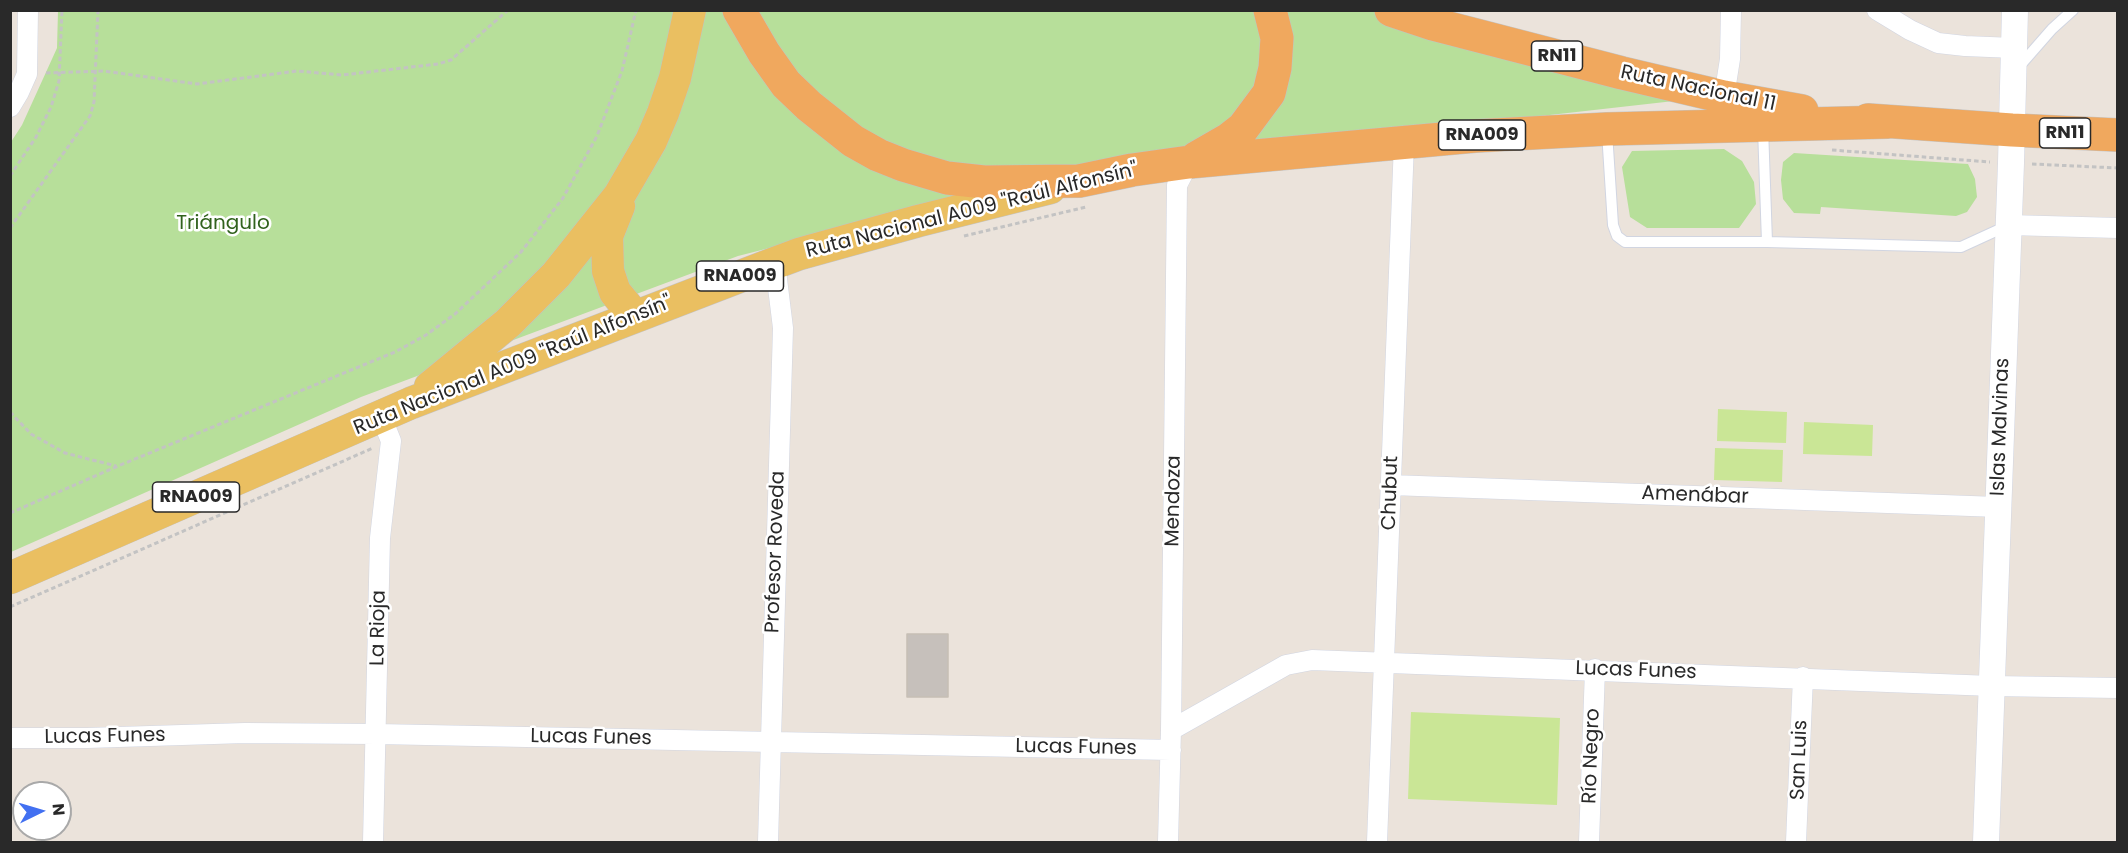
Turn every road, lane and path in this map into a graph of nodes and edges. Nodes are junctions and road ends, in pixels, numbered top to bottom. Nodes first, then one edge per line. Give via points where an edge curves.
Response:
1 (28, 10) edge
2 (62, 10) edge
3 (98, 10) edge
4 (508, 10) edge
5 (636, 10) edge
6 (690, 10) edge
7 (739, 10) edge
8 (1270, 10) edge
9 (1391, 10) edge
10 (1731, 10) edge
11 (1877, 10) edge
12 (2015, 10) edge
13 (2073, 10) edge
14 (1434, 17) edge
15 (2014, 61) junction
16 (95, 71) junction
17 (59, 72) junction
18 (19, 74) edge
19 (1724, 97) junction
20 (10, 107) edge
21 (1888, 122) junction
22 (1763, 126) junction
23 (1607, 129) junction
24 (2012, 130) junction
25 (2118, 135) edge
26 (1404, 142) junction
27 (1823, 149) dead end
28 (1189, 162) junction
29 (2012, 163) junction
30 (2118, 168) edge
31 (632, 175) junction
32 (10, 176) edge
33 (1088, 193) junction
34 (2009, 225) junction
35 (10, 228) edge
36 (2118, 228) edge
37 (956, 238) dead end
38 (1767, 242) junction
39 (775, 263) junction
40 (638, 316) junction
41 (411, 403) junction
42 (10, 412) edge
43 (386, 429) junction
44 (118, 466) junction
45 (1391, 485) junction
46 (1998, 507) junction
47 (10, 513) edge
48 (10, 578) edge
49 (10, 607) edge
50 (1384, 662) junction
51 (1594, 669) junction
52 (1803, 678) junction
53 (1992, 686) junction
54 (2118, 688) edge
55 (377, 734) junction
56 (10, 738) edge
57 (1171, 740) junction
58 (771, 742) junction
59 (374, 843) edge
60 (768, 843) edge
61 (1168, 843) edge
62 (1377, 843) edge
63 (1589, 843) edge
64 (1796, 843) edge
65 (1986, 843) edge

1 - 18 street
2 - 17 path
3 - 16 path
4 - 16 path via 451,60 438,64 342,75 297,71 197,84
5 - 44 path via 622,70 597,136 563,198 521,252 455,314 395,352
6 - 31 main road, RNA009 via 663,113
7 - 33 highway, RNA009 via 786,84 830,124 878,155 947,178
8 - 28 highway, RNA009 via 1277,38 1269,93 1243,128
9 - 14 highway, Ruta Nacional 11 / RN11
10 - 19 street
11 - 15 street via 1938,43 1965,46
12 - 15 street, Islas Malvinas
13 - 15 lane
14 - 19 highway, Ruta Nacional 11 / RN11 via 1622,73
15 - 24 street, Islas Malvinas
16 - 17 path
16 - 35 path via 90,116
17 - 18 path
17 - 32 path via 51,107
18 - 20 street via 20,92
19 - 21 highway, Ruta Nacional 11 / RN11
21 - 22 highway, Ruta Nacional A009 "Raúl Alfonsín" / RNA009
21 - 24 highway, Ruta Nacional 11 / RN11
22 - 23 highway, Ruta Nacional A009 "Raúl Alfonsín" / RNA009
22 - 38 lane
23 - 26 highway, Ruta Nacional A009 "Raúl Alfonsín" / RNA009
23 - 38 lane via 1613,225 1617,236 1625,242
24 - 25 highway, RN11
24 - 29 street, Islas Malvinas
26 - 28 highway, Ruta Nacional A009 "Raúl Alfonsín" / RNA009
26 - 45 street, Chubut
27 - 29 path
28 - 33 highway, Ruta Nacional A009 "Raúl Alfonsín" / RNA009 via 1132,170
28 - 57 street, Mendoza via 1177,185
29 - 30 path
29 - 34 street, Islas Malvinas
31 - 40 main road via 607,236 608,271 615,292
31 - 41 main road, RNA009 via 556,275 508,323
33 - 37 path
33 - 39 main road, Ruta Nacional A009 "Raúl Alfonsín" / RNA009 via 918,221
34 - 36 street
34 - 38 lane via 1961,247
34 - 46 street, Islas Malvinas
39 - 40 main road, Ruta Nacional A009 "Raúl Alfonsín" / RNA009
39 - 58 street, Profesor Roveda via 783,328
40 - 41 main road, Ruta Nacional A009 "Raúl Alfonsín" / RNA009
41 - 43 main road, Ruta Nacional A009 "Raúl Alfonsín" / RNA009
42 - 44 path via 31,434 65,453
43 - 48 main road, Ruta Nacional A009 "Raúl Alfonsín" / RNA009
43 - 49 path
43 - 55 street, La Rioja
44 - 47 path
45 - 46 street, Amenábar
45 - 50 street, Chubut
46 - 53 street, Islas Malvinas
50 - 51 street, Lucas Funes
50 - 57 street, Lucas Funes via 1312,660 1286,665
50 - 62 street, Chubut
51 - 52 street, Lucas Funes
51 - 63 street, Río Negro
52 - 53 street, Lucas Funes
52 - 64 street, San Luis
53 - 54 street, Lucas Funes
53 - 65 street, Islas Malvinas
55 - 56 street, Lucas Funes
55 - 58 street, Lucas Funes
55 - 59 street, La Rioja
57 - 58 street, Lucas Funes
57 - 61 street, Mendoza
58 - 60 street, Profesor Roveda

